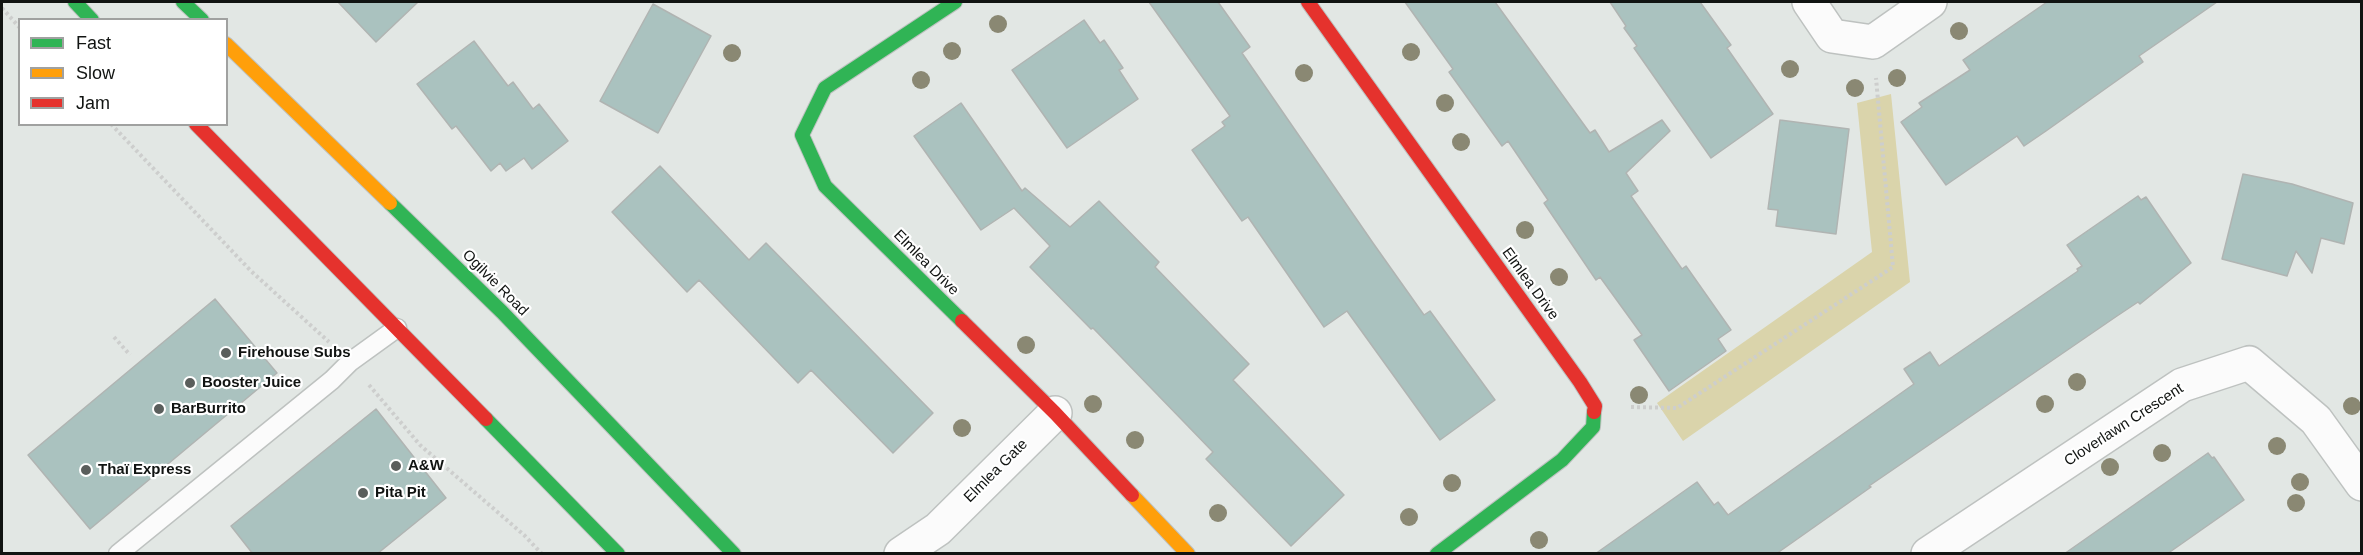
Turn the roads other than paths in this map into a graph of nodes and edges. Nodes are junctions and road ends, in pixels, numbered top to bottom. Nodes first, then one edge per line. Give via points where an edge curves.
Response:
1 (75, 2) edge
2 (183, 2) edge
3 (955, 2) edge
4 (1308, 2) edge
5 (1809, 2) edge
6 (1930, 2) edge
7 (90, 18) edge
8 (200, 18) edge
9 (228, 46) edge
10 (198, 126) edge
11 (397, 328) junction
12 (1055, 413) junction
13 (2361, 484) edge
14 (930, 541) edge
15 (118, 554) edge
16 (618, 554) edge
17 (734, 554) edge
18 (901, 554) edge
19 (1188, 554) edge
20 (1437, 554) edge
21 (1928, 554) edge

1 - 7 street
2 - 8 street
3 - 12 street, Elmlea Drive via 825,88 802,135 825,186
4 - 20 street, Elmlea Drive via 1594,406 1593,427 1562,460
5 - 6 street via 1832,36 1873,42
9 - 17 street, Ogilvie Road via 502,312
10 - 11 street
11 - 15 lane via 350,362
11 - 16 street
12 - 14 street, Elmlea Gate
12 - 19 street, Elmlea Drive
13 - 21 street, Cloverlawn Crescent via 2316,420 2249,363 2182,385
14 - 18 street, Elmlea Gate

